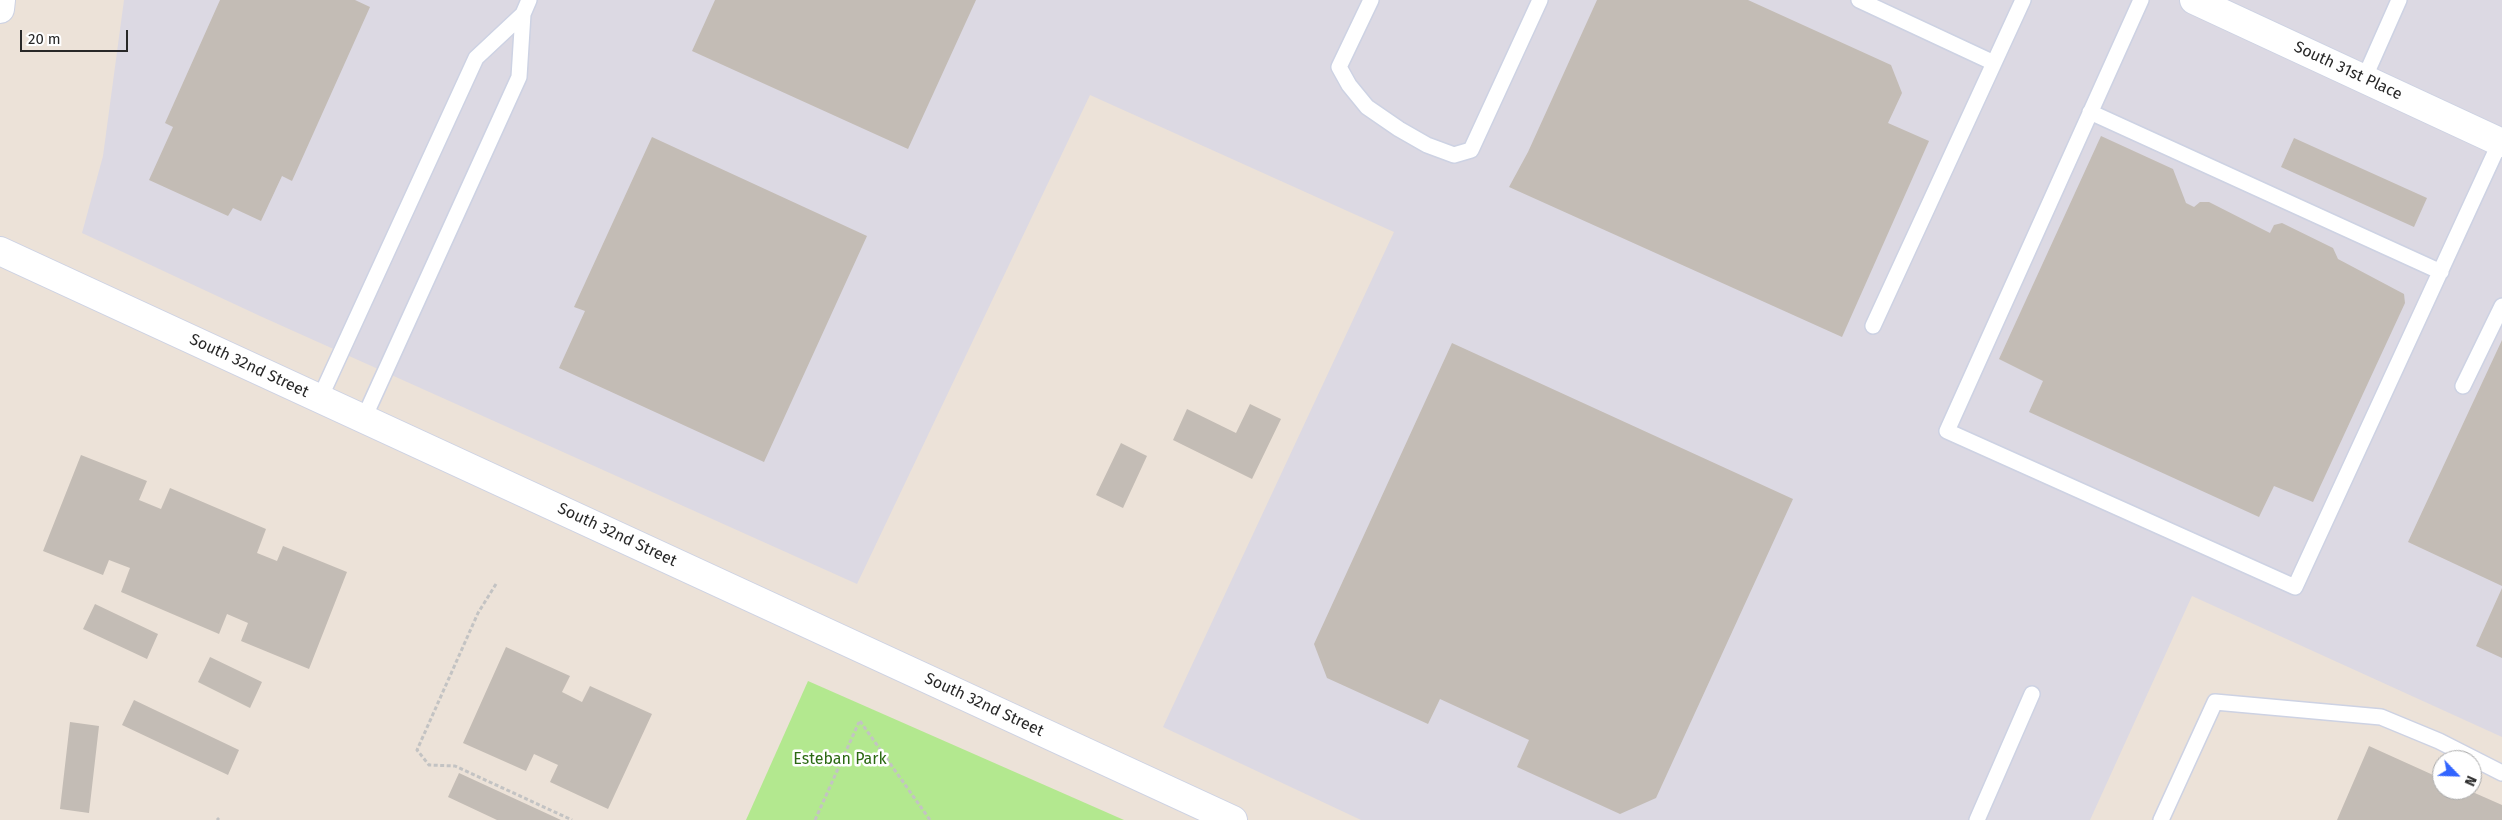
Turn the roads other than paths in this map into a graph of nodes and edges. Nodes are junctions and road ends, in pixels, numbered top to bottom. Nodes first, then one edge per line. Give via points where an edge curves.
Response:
1 (1, 0) edge
2 (1371, 0) edge
3 (1540, 0) edge
4 (1858, 0) edge
5 (2023, 0) edge
6 (2141, 0) edge
7 (2194, 0) edge
8 (2400, 0) edge
9 (526, 7) edge
10 (0, 9) edge
11 (1994, 63) junction
12 (2364, 78) junction
13 (2090, 112) junction
14 (2501, 142) edge
15 (0, 251) edge
16 (2441, 272) junction
17 (2502, 306) edge
18 (1873, 326) dead end
19 (2463, 386) dead end
20 (320, 398) junction
21 (364, 418) junction
22 (2032, 694) dead end
23 (2502, 773) edge
24 (1233, 820) edge
25 (1977, 820) edge
26 (2161, 820) edge

1 - 10 main road
2 - 3 lane via 1339,67 1367,107 1399,130 1454,155 1472,150
4 - 11 lane
5 - 11 lane
6 - 13 lane
7 - 12 main road, South 31st Place
8 - 12 lane
9 - 20 lane via 476,58
9 - 21 lane via 519,77
11 - 18 lane
12 - 14 main road, South 31st Place
13 - 16 lane
13 - 16 lane via 1946,431 2295,587
14 - 16 lane
15 - 20 main road, South 32nd Street
17 - 19 lane
20 - 21 main road, South 32nd Street
21 - 24 main road, South 32nd Street
22 - 25 lane
23 - 26 lane via 2382,717 2215,702

